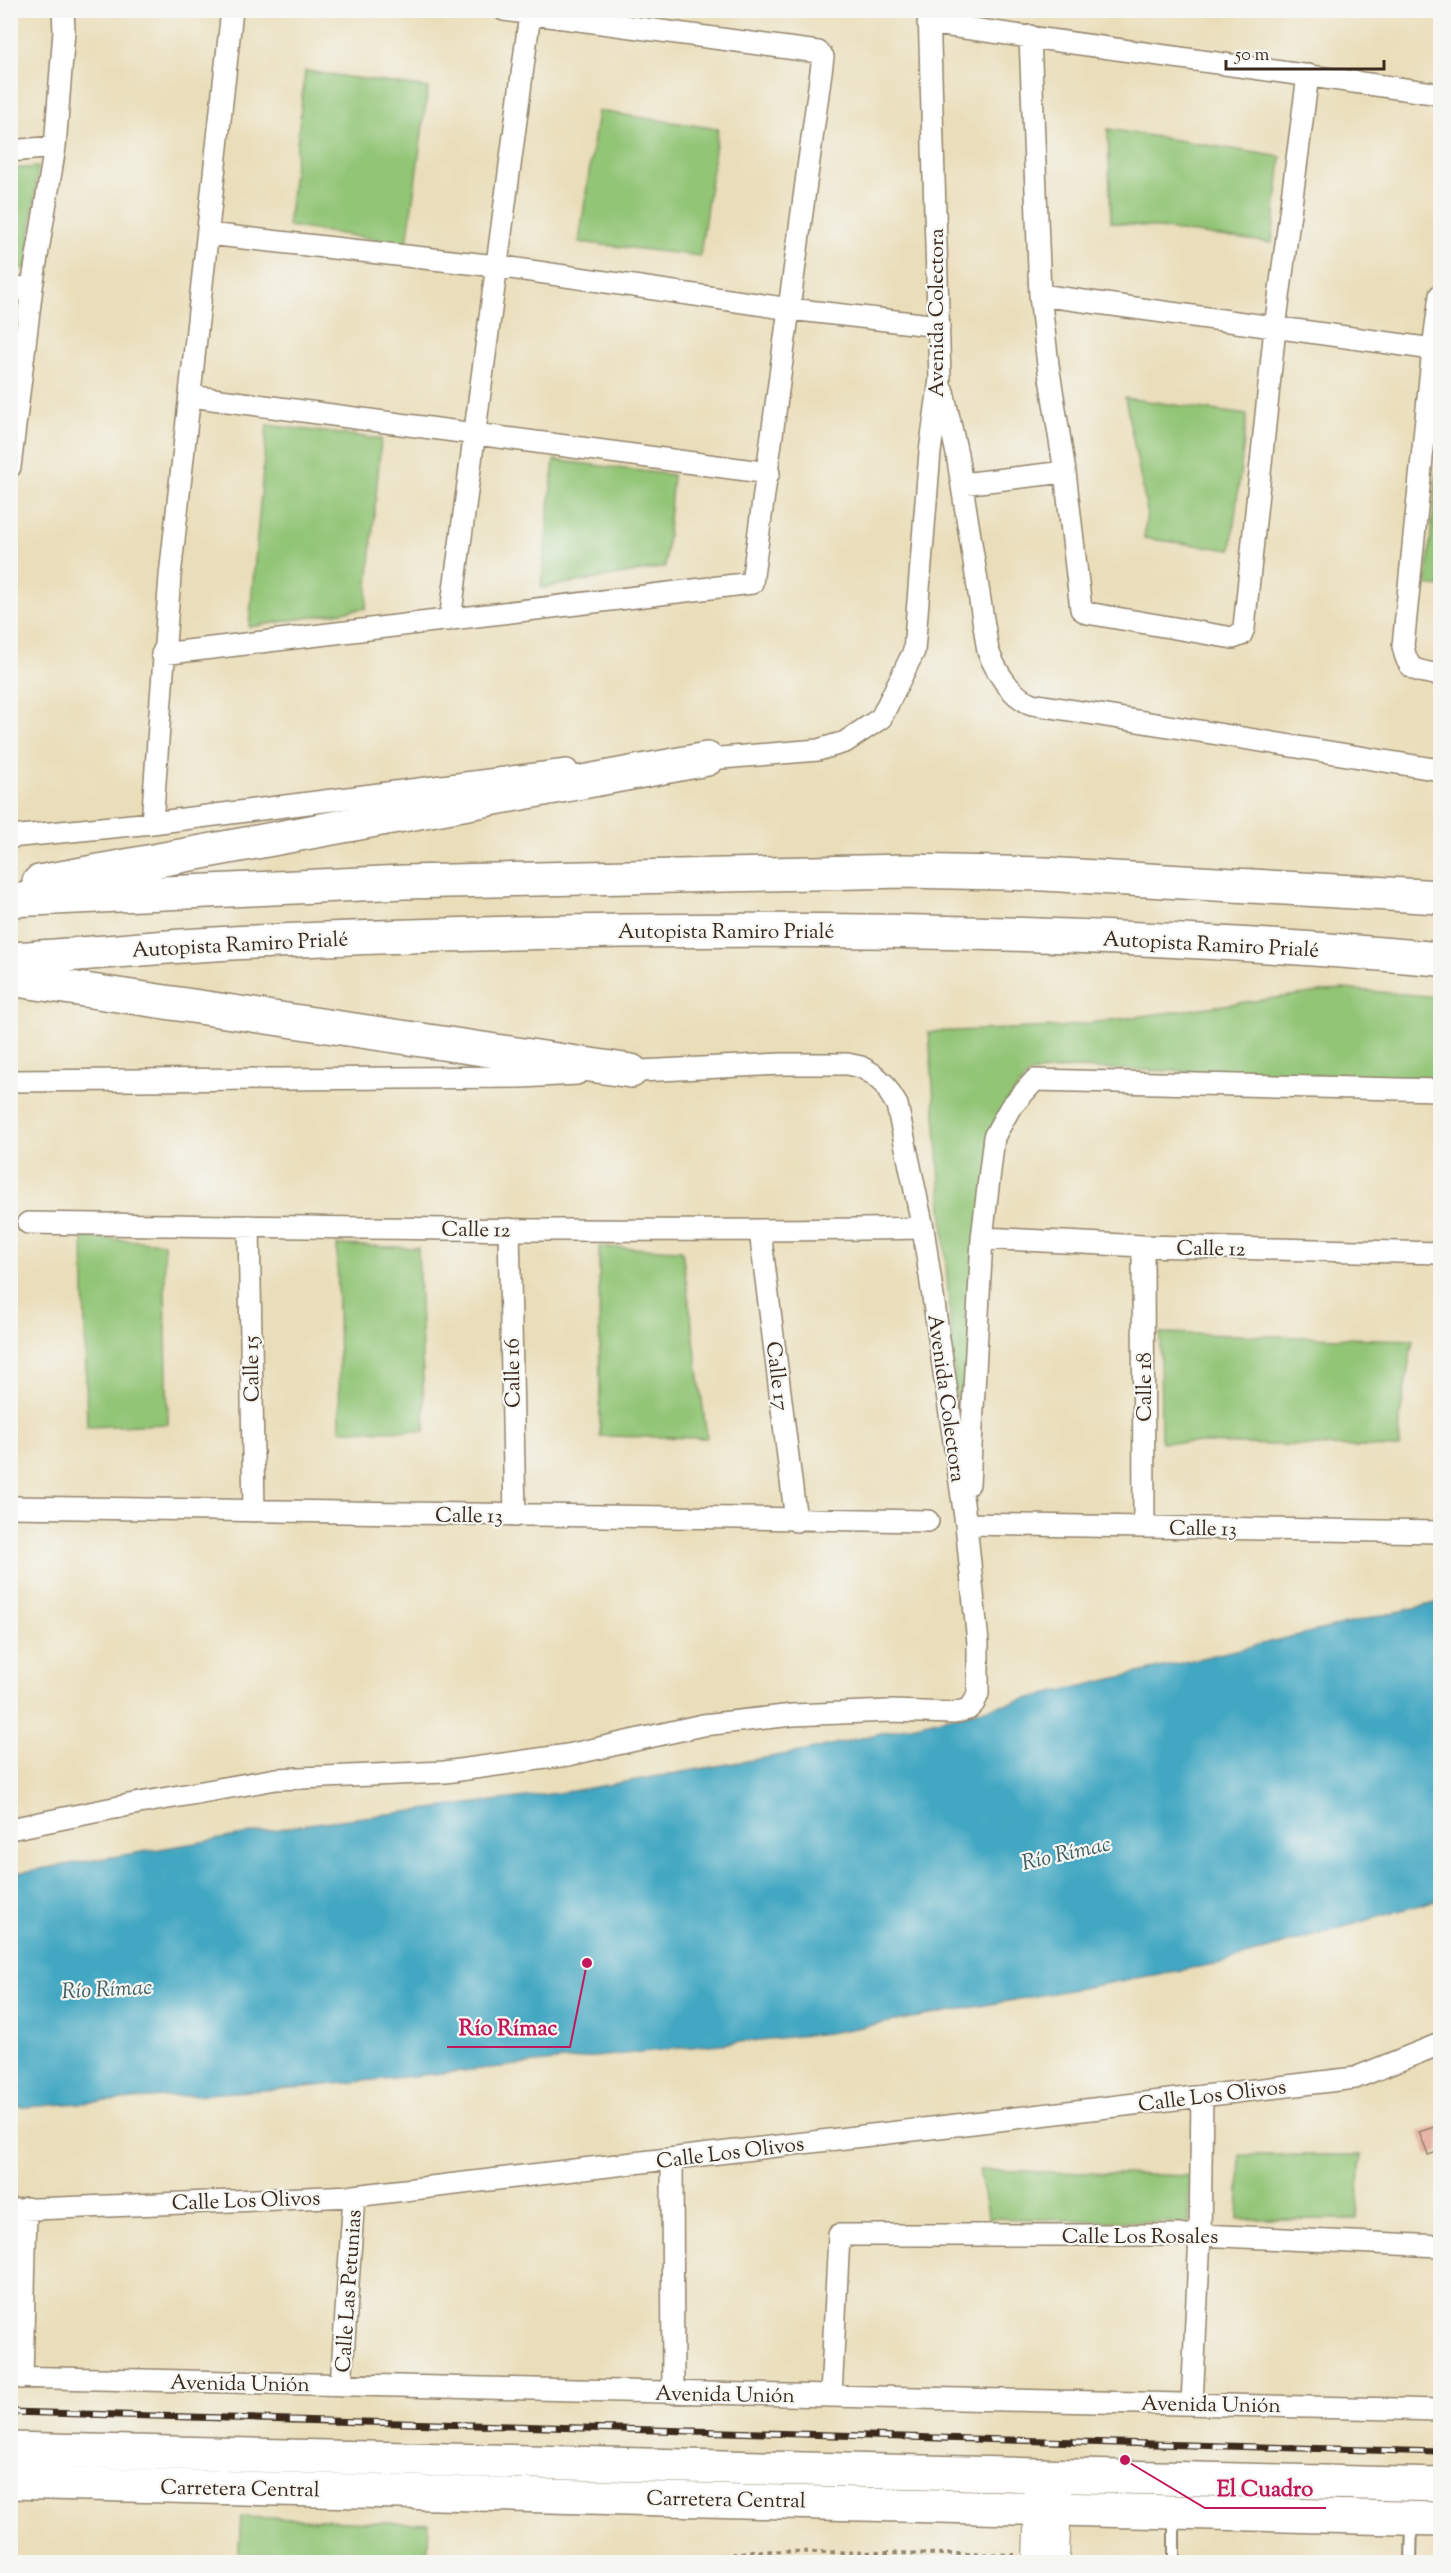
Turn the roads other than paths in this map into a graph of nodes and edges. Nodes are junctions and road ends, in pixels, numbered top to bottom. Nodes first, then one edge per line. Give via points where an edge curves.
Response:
1 (63, 10) edge
2 (232, 10) edge
3 (504, 10) edge
4 (531, 14) junction
5 (929, 17) edge
6 (1030, 36) junction
7 (1308, 75) junction
8 (1440, 94) edge
9 (55, 147) junction
10 (10, 151) edge
11 (208, 234) junction
12 (496, 266) junction
13 (32, 287) junction
14 (10, 288) edge
15 (1040, 295) junction
16 (1440, 295) edge
17 (790, 309) junction
18 (939, 326) junction
19 (1275, 328) junction
20 (1437, 350) edge
21 (940, 379) junction
22 (190, 396) junction
23 (475, 434) junction
24 (10, 467) edge
25 (1065, 472) junction
26 (769, 473) junction
27 (962, 484) junction
28 (450, 620) junction
29 (162, 654) junction
30 (1440, 675) edge
31 (707, 759) junction
32 (1440, 770) edge
33 (152, 824) junction
34 (10, 837) edge
35 (10, 887) edge
36 (1440, 897) edge
37 (10, 900) edge
38 (10, 959) edge
39 (1440, 960) edge
40 (10, 979) edge
41 (631, 1071) junction
42 (10, 1081) edge
43 (1440, 1090) edge
44 (28, 1223) dead end
45 (249, 1226) junction
46 (923, 1228) junction
47 (509, 1229) junction
48 (760, 1231) junction
49 (982, 1238) junction
50 (1143, 1246) junction
51 (1440, 1253) edge
52 (10, 1507) edge
53 (254, 1511) junction
54 (515, 1516) junction
55 (796, 1521) junction
56 (927, 1521) dead end
57 (966, 1524) junction
58 (1144, 1527) junction
59 (1440, 1532) edge
60 (10, 1829) edge
61 (1440, 2044) edge
62 (1202, 2096) junction
63 (672, 2159) junction
64 (354, 2196) junction
65 (18, 2209) edge
66 (1200, 2235) junction
67 (1440, 2246) edge
68 (16, 2377) edge
69 (341, 2385) junction
70 (673, 2392) junction
71 (831, 2396) junction
72 (1192, 2404) junction
73 (1440, 2410) edge
74 (10, 2449) edge
75 (1048, 2475) junction
76 (10, 2482) edge
77 (1440, 2485) edge
78 (1047, 2508) junction
79 (1174, 2512) junction
80 (1426, 2518) edge
81 (1043, 2560) edge
82 (1173, 2562) edge
83 (1411, 2562) edge

1 - 9 street
2 - 11 street
3 - 4 street
4 - 12 street
4 - 17 street via 821,54
5 - 6 street
5 - 18 street, Avenida Colectora
6 - 7 street
6 - 15 street
7 - 8 street
7 - 19 street
9 - 10 street
9 - 13 street
11 - 12 street
11 - 22 street
12 - 17 street
12 - 23 street
13 - 14 street
13 - 24 street
15 - 19 street
15 - 25 street
16 - 20 street
17 - 18 street
17 - 26 street
18 - 21 street, Avenida Colectora
19 - 20 street
19 - 25 street via 1244,628 1238,637 1083,611
20 - 30 street via 1403,646 1406,662 1416,670
21 - 27 street
21 - 31 street, Avenida Colectora via 930,452 914,651 881,718 845,742 818,750
22 - 23 street
22 - 29 street
23 - 26 street
23 - 28 street
25 - 27 street
26 - 28 street via 752,583
27 - 32 street via 988,651 1000,674 1024,702
28 - 29 street
29 - 33 street
31 - 33 street via 563,770
31 - 35 highway
33 - 34 street
36 - 37 highway via 1044,874 906,871 404,882
38 - 39 highway, Autopista Ramiro Prialé via 249,942 469,933 721,930 1146,940
40 - 41 highway
41 - 42 street via 521,1077
41 - 46 street, Avenida Colectora via 782,1064 861,1067 884,1084 897,1105
43 - 49 street via 1035,1080 1010,1108 994,1137
44 - 45 street, Calle 12
45 - 47 street, Calle 12
45 - 53 street, Calle 15
46 - 48 street, Calle 12
46 - 57 street, Avenida Colectora
47 - 48 street, Calle 12
47 - 54 street, Calle 16
48 - 55 street, Calle 17
49 - 50 street, Calle 12
49 - 57 street
50 - 51 street, Calle 12
50 - 58 street, Calle 18
52 - 53 street, Calle 13
53 - 54 street, Calle 13
54 - 55 street, Calle 13
55 - 56 street, Calle 13
57 - 58 street, Calle 13
57 - 60 street, Avenida Colectora via 978,1643 978,1694 968,1709 954,1713 793,1715 703,1725 568,1755 445,1772 276,1779
58 - 59 street, Calle 13
61 - 62 street, Calle Los Olivos via 1355,2078
62 - 63 street, Calle Los Olivos
62 - 66 street
63 - 64 street, Calle Los Olivos
63 - 70 street
64 - 65 street, Calle Los Olivos
64 - 69 street, Calle Las Petunias
65 - 68 street
66 - 67 street, Calle Los Rosales
66 - 71 street, Calle Los Rosales via 840,2235
66 - 72 street
68 - 69 street, Avenida Unión
69 - 70 street, Avenida Unión
70 - 71 street, Avenida Unión
71 - 72 street, Avenida Unión
72 - 73 street, Avenida Unión
74 - 75 highway, Carretera Central
75 - 77 highway, Carretera Central
75 - 78 street
76 - 78 highway, Carretera Central
78 - 79 highway, Carretera Central
78 - 81 street
79 - 80 highway, Carretera Central
79 - 82 lane
80 - 83 lane

